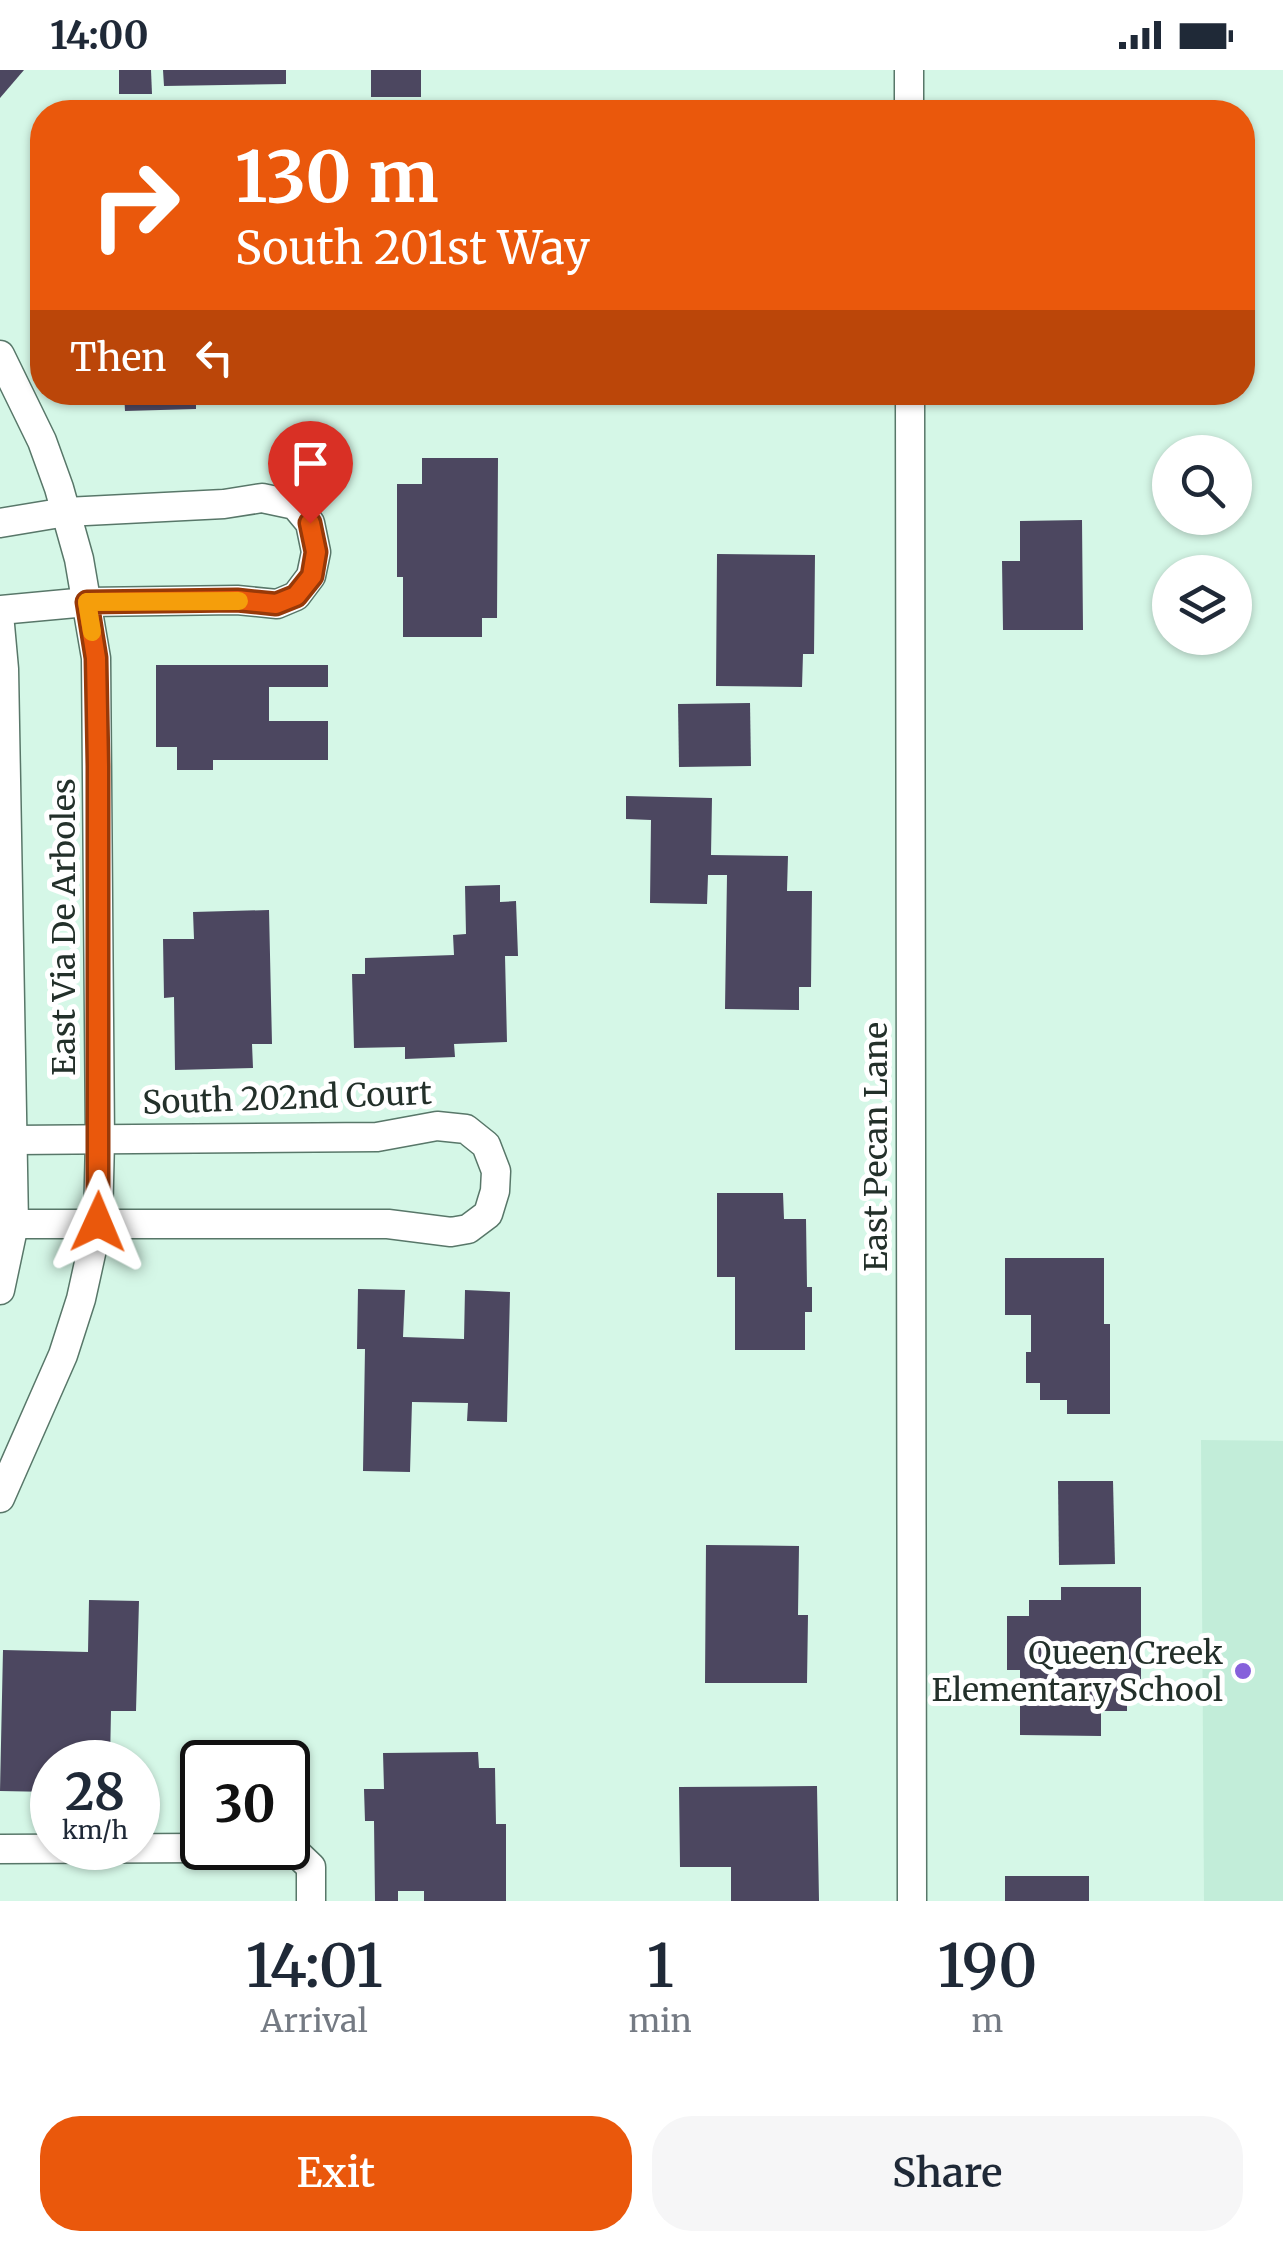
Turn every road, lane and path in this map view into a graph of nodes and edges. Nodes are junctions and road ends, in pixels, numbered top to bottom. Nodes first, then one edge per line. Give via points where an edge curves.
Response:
1 (909, 70) edge
2 (909, 100) edge
3 (0, 355) edge
4 (910, 405) edge
5 (66, 512) junction
6 (0, 523) edge
7 (87, 602) junction
8 (0, 610) edge
9 (0, 625) edge
10 (14, 1140) junction
11 (100, 1140) junction
12 (98, 1222) junction
13 (14, 1224) junction
14 (0, 1290) edge
15 (0, 1498) edge
16 (180, 1848) edge
17 (0, 1849) edge
18 (310, 1866) edge
19 (311, 1901) edge
20 (912, 1901) edge

1 - 2 street
3 - 5 street, East Via De Arboles via 42,440
4 - 20 street, East Pecan Lane
5 - 6 street
5 - 7 street, East Via De Arboles
5 - 7 street via 262,498 295,505 310,523 312,576 296,596 276,604
7 - 8 street
7 - 11 street, East Via De Arboles via 97,676
9 - 10 street, East Via De Arboles
10 - 11 street, South 202nd Court
10 - 13 street, East Via De Arboles
11 - 12 street, East Via De Arboles
11 - 12 street, South 202nd Court via 376,1136 437,1126 466,1130 486,1145 496,1191 488,1214 451,1232 388,1224
12 - 13 street, South 202nd Court
12 - 15 street, East Via De Arboles via 63,1355
13 - 14 street, East Via De Arboles
16 - 17 street
18 - 19 street

